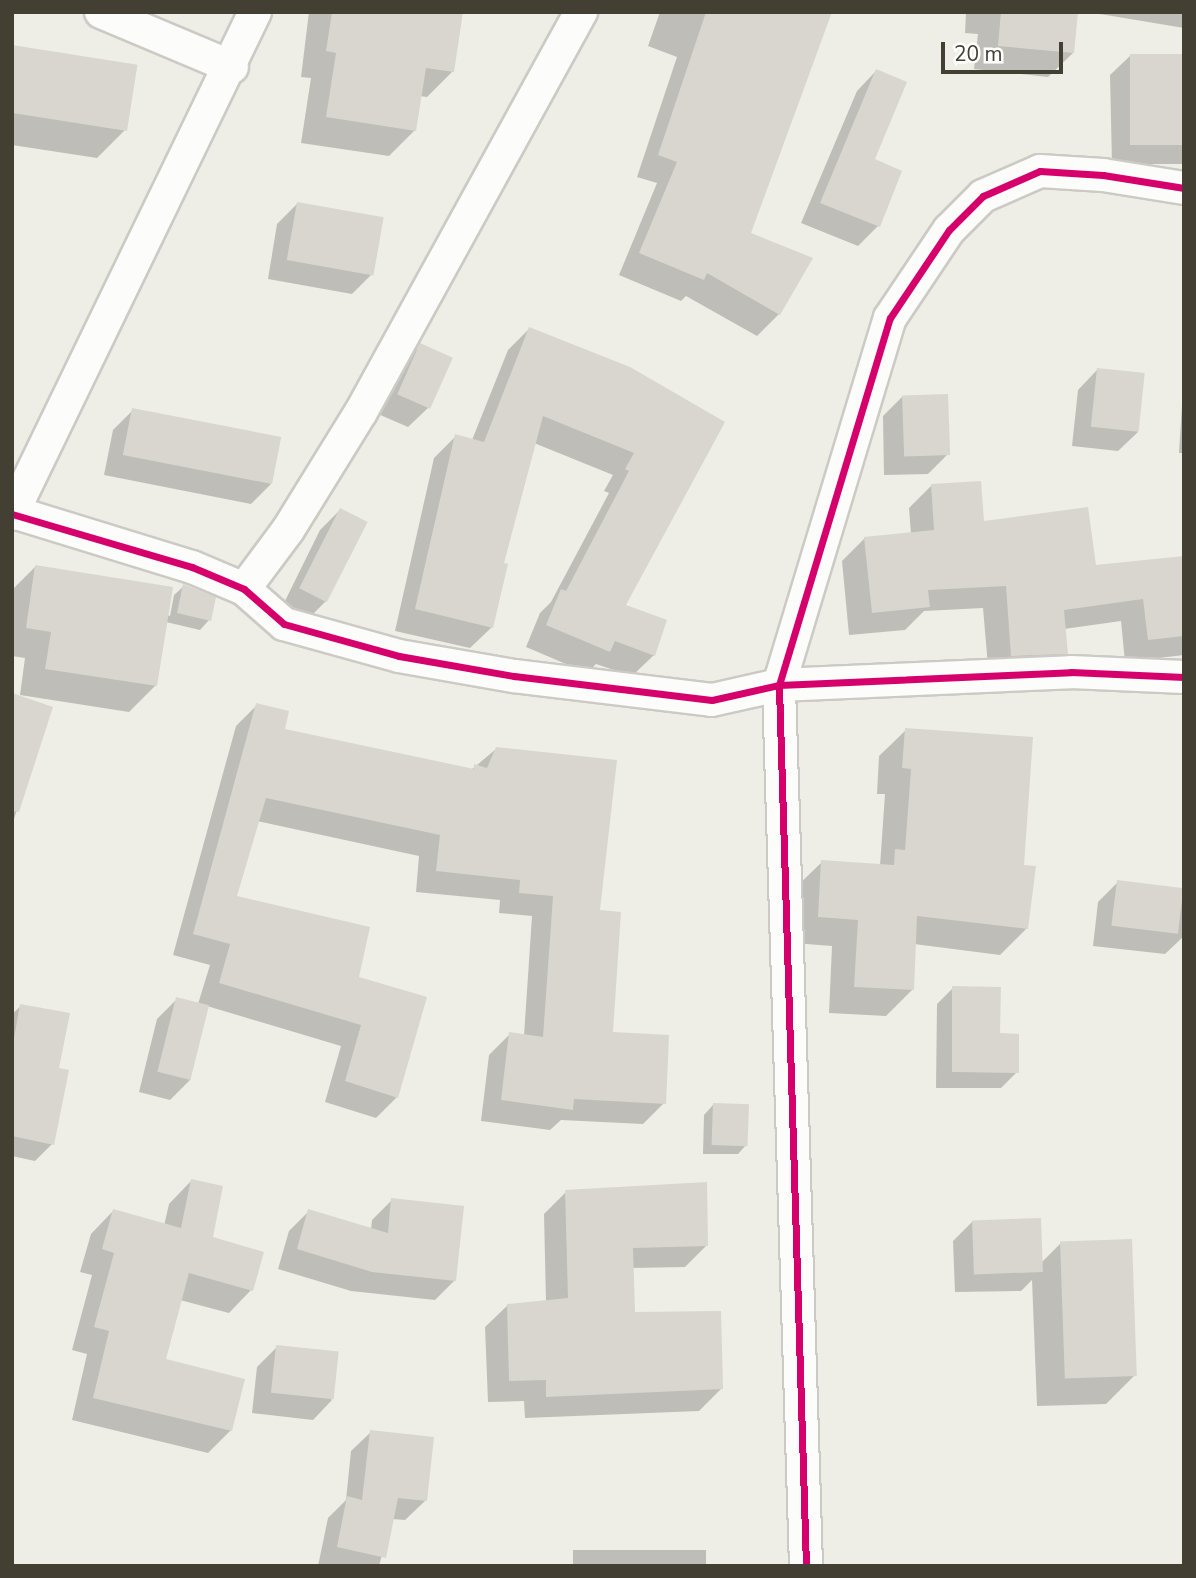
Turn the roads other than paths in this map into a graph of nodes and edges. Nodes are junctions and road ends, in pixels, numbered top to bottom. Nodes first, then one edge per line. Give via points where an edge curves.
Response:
1 (101, 12) edge
2 (255, 12) edge
3 (581, 12) edge
4 (232, 67) junction
5 (1184, 188) edge
6 (13, 513) edge
7 (243, 589) junction
8 (1184, 677) edge
9 (779, 685) junction
10 (806, 1566) edge

1 - 4 street
2 - 4 street
3 - 7 street via 361,412 288,530
4 - 6 street
5 - 9 street via 1040,171 983,196 949,230 890,318
6 - 7 street via 154,553
7 - 9 street via 284,624 399,656 514,676 712,700
8 - 9 street via 1071,672
9 - 10 street

